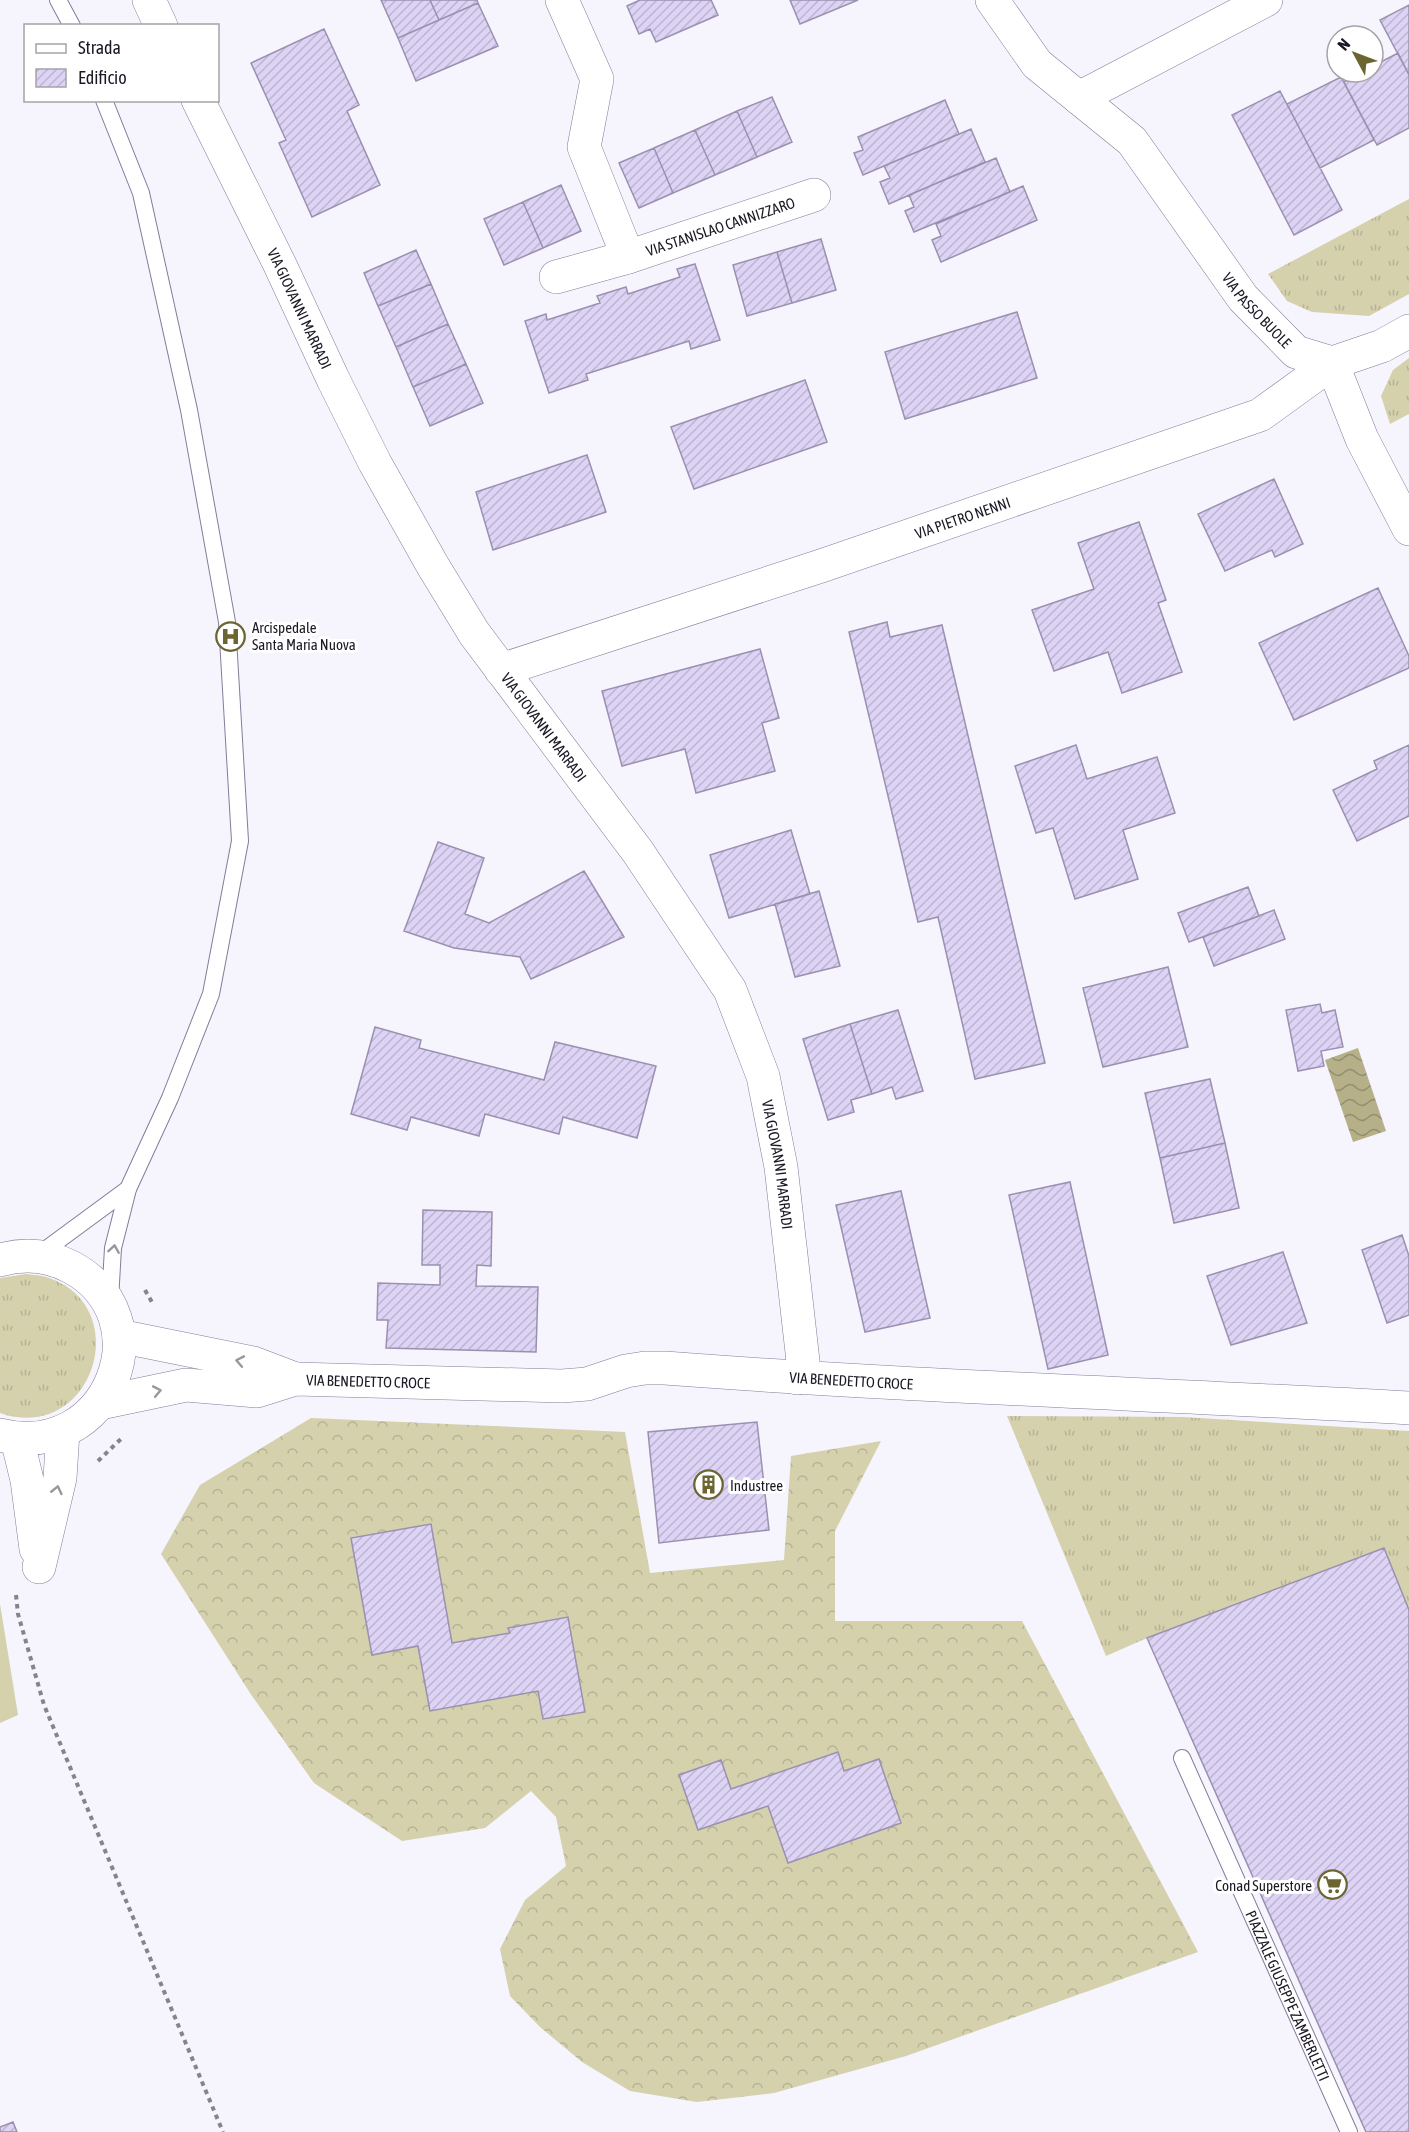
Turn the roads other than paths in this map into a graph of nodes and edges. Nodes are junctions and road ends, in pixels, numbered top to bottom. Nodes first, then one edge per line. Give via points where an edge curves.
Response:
1 (58, 0) edge
2 (149, 0) edge
3 (562, 0) edge
4 (992, 0) edge
5 (1266, 0) edge
6 (71, 24) edge
7 (160, 24) edge
8 (1079, 98) junction
9 (105, 102) edge
10 (199, 102) edge
11 (814, 195) dead end
12 (628, 257) junction
13 (556, 278) dead end
14 (1409, 331) edge
15 (1332, 363) junction
16 (1409, 529) edge
17 (501, 670) junction
18 (128, 1189) junction
19 (12, 1255) edge
20 (114, 1321) junction
21 (797, 1378) junction
22 (295, 1379) junction
23 (100, 1403) junction
24 (1409, 1408) edge
25 (63, 1432) junction
26 (8, 1437) edge
27 (1182, 1758) dead end
28 (1349, 2132) edge

1 - 6 lane
2 - 7 street
3 - 12 street, VIA STANISLAO CANNIZZARO via 597,79 584,147
4 - 8 street, VIA PASSO BUOLE via 1037,64
5 - 8 street
8 - 15 street, VIA PASSO BUOLE via 1132,141 1243,298 1296,352
9 - 18 lane via 141,193 189,410 227,622 240,841 211,994 170,1098
10 - 17 street, VIA GIOVANNI MARRADI via 375,463 433,566
11 - 12 street, VIA STANISLAO CANNIZZARO
12 - 13 street, VIA STANISLAO CANNIZZARO
14 - 15 street, VIA PIETRO NENNI via 1382,346
15 - 16 street via 1362,439
15 - 17 street, VIA PIETRO NENNI via 1260,415 812,570
17 - 21 street, VIA GIOVANNI MARRADI via 638,852 730,990 763,1076 781,1167 803,1361
18 - 19 lane
20 -> 18 lane via 113,1248
19 - 20 street via 60,1262 82,1273 100,1290
22 -> 20 street, VIA BENEDETTO CROCE
20 - 23 street via 118,1360
21 - 22 street, VIA BENEDETTO CROCE via 645,1368 587,1384 562,1386
21 - 24 street, VIA BENEDETTO CROCE
23 -> 22 street, VIA BENEDETTO CROCE via 186,1385 257,1391
23 - 25 street
25 - 26 street via 40,1438
26 -> 25 street via 27,1480 39,1567 60,1478
27 - 28 lane, PIAZZALE GIUSEPPE ZAMBERLETTI

